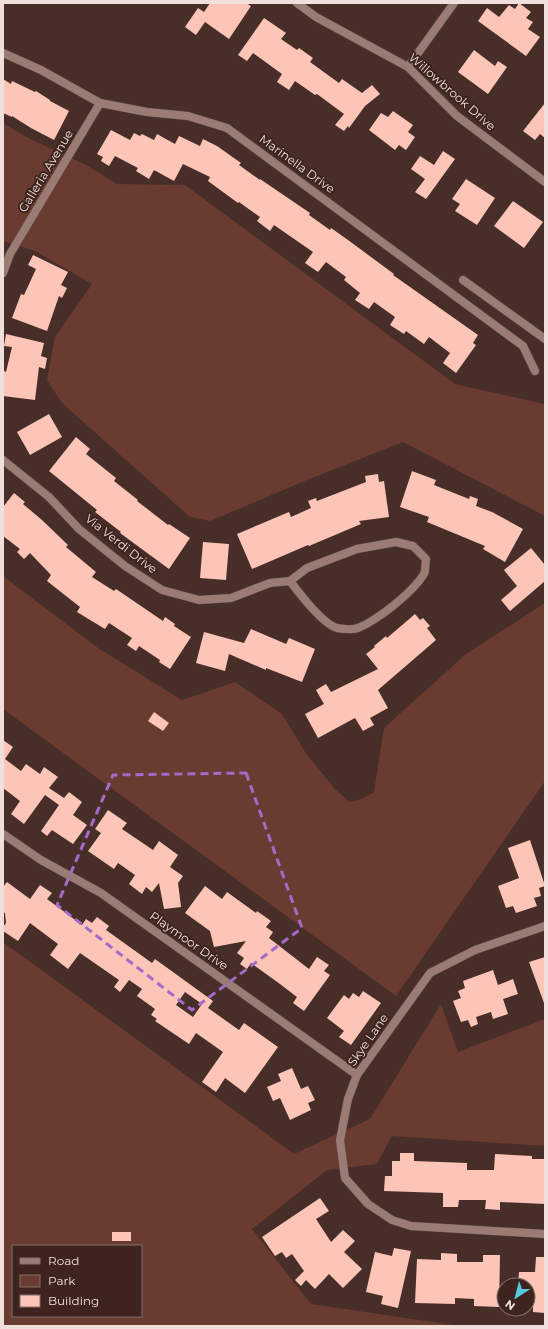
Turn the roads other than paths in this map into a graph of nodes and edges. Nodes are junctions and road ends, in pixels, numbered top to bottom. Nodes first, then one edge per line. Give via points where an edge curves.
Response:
1 (297, 3) edge
2 (454, 3) edge
3 (3, 53) edge
4 (408, 67) junction
5 (100, 103) junction
6 (545, 182) edge
7 (3, 273) edge
8 (463, 280) dead end
9 (545, 339) edge
10 (535, 371) dead end
11 (3, 460) edge
12 (290, 580) junction
13 (3, 834) edge
14 (545, 926) edge
15 (357, 1075) junction
16 (545, 1234) edge

1 - 4 street, Willowbrook Drive via 322,20
2 - 4 street
3 - 5 street, Marinella Drive via 41,70
4 - 6 street, Willowbrook Drive via 457,116
5 - 7 street, Galleria Avenue via 10,254
5 - 10 street, Marinella Drive via 147,112 188,116 227,128 523,346
8 - 9 street
11 - 12 street, Via Verdi Drive via 49,497 96,543 162,590 199,600 231,598 270,584
12 - 12 street, Via Verdi Drive via 320,616 336,628 357,629 378,618 411,590 425,573 426,559 413,546 396,542 357,549 307,568
13 - 15 street, Playmoor Drive via 41,860 101,893
14 - 15 street, Skye Lane via 475,950 430,973
15 - 16 street, Skye Lane via 348,1099 340,1140 345,1178 368,1204 392,1220 411,1226

